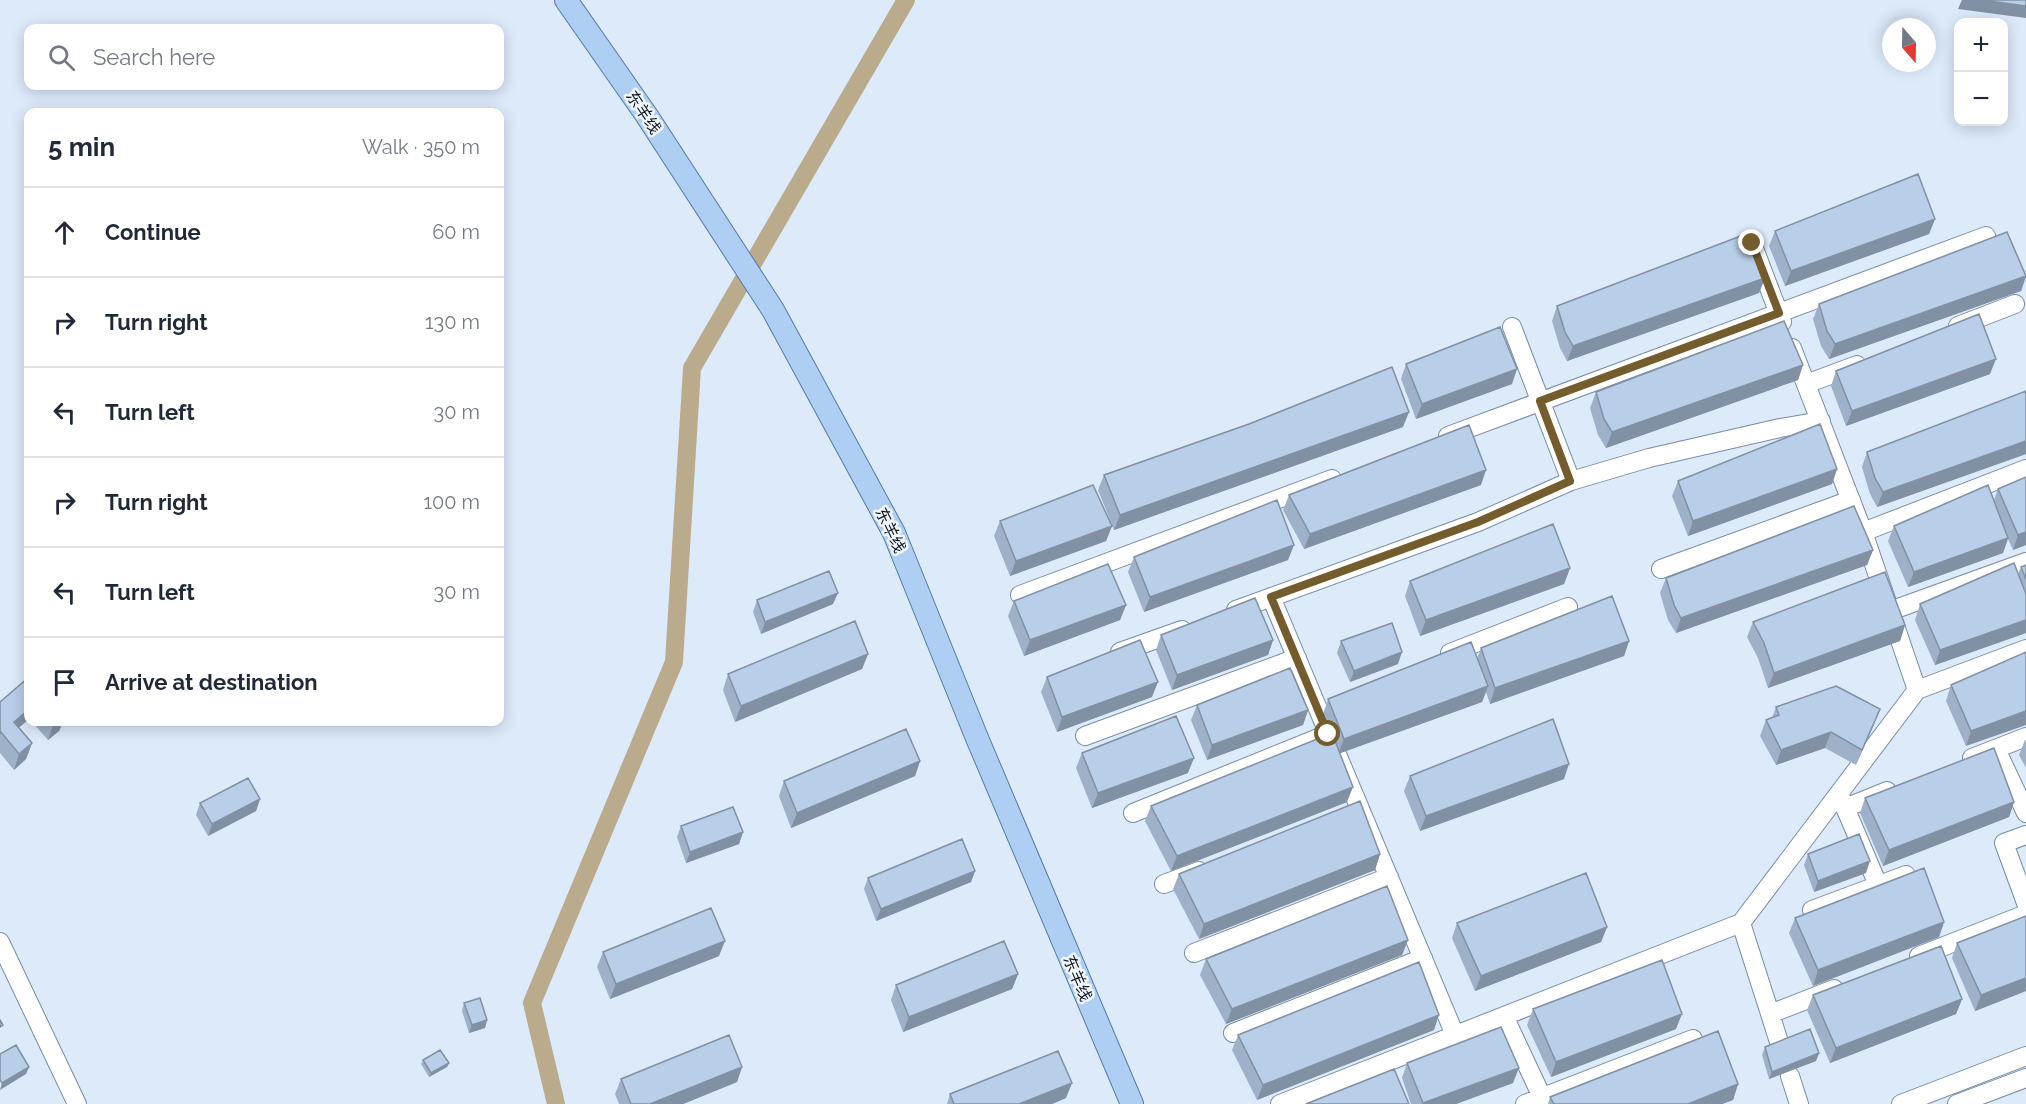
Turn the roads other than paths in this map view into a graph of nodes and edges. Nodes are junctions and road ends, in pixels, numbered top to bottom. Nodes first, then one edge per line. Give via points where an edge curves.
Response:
1 (566, 0) edge
2 (1986, 236) dead end
3 (1752, 243) edge
4 (2015, 304) dead end
5 (1779, 313) junction
6 (1512, 327) dead end
7 (1938, 333) edge
8 (1872, 359) edge
9 (1806, 384) junction
10 (1540, 401) junction
11 (1821, 421) junction
12 (1429, 442) edge
13 (2026, 469) edge
14 (1352, 471) edge
15 (1570, 481) junction
16 (1851, 500) junction
17 (1863, 532) junction
18 (2026, 562) edge
19 (1661, 569) dead end
20 (1020, 595) dead end
21 (1271, 597) junction
22 (1568, 607) dead end
23 (1890, 611) junction
24 (1215, 618) edge
25 (1193, 626) edge
26 (2026, 650) edge
27 (1104, 658) edge
28 (1297, 658) junction
29 (1437, 658) edge
30 (1917, 690) junction
31 (1328, 734) junction
32 (1085, 736) dead end
33 (2026, 737) edge
34 (1996, 749) junction
35 (1953, 766) edge
36 (1899, 787) edge
37 (1842, 801) junction
38 (1132, 813) dead end
39 (2026, 813) edge
40 (2026, 835) edge
41 (1218, 863) edge
42 (1906, 875) edge
43 (1389, 877) junction
44 (1164, 884) dead end
45 (1878, 885) junction
46 (2026, 903) edge
47 (1812, 910) edge
48 (2026, 914) edge
49 (1741, 923) junction
50 (0, 942) edge
51 (1194, 953) dead end
52 (1423, 958) junction
53 (1904, 962) edge
54 (1848, 984) edge
55 (1770, 1014) junction
56 (1504, 1016) junction
57 (1233, 1033) dead end
58 (1455, 1035) junction
59 (1693, 1039) edge
60 (1779, 1042) edge
61 (2026, 1056) edge
62 (1386, 1062) junction
63 (1790, 1076) edge
64 (2026, 1077) edge
65 (1395, 1083) edge
66 (1542, 1097) junction
67 (77, 1104) edge
68 (1131, 1104) edge
69 (1280, 1104) edge
70 (1525, 1104) edge
71 (1798, 1104) edge
72 (1901, 1104) edge
73 (1958, 1104) edge

1 - 68 main road, 东羊线 via 771,306 894,533
2 - 5 street
3 - 5 street
4 - 7 street
5 - 9 street
5 - 10 street
6 - 10 street
8 - 9 street
9 - 11 street
10 - 12 street
10 - 15 street
11 - 15 street via 1650,458
11 - 16 street
13 - 17 street
14 - 20 street
15 - 21 street via 1478,522
16 - 17 street
16 - 19 street
17 - 23 street
18 - 23 street
21 - 24 street
21 - 28 street
22 - 29 street
23 - 30 street
25 - 27 street
26 - 30 street
28 - 31 street via 1322,703
28 - 32 street
30 - 37 street
31 - 38 street
31 - 43 street via 1354,809
33 - 34 street
34 - 35 street
34 - 39 street
36 - 37 street
37 - 45 street
37 - 49 street
40 - 46 street via 2004,843
41 - 44 street
42 - 45 street
43 - 51 street
43 - 52 street
45 - 47 street
48 - 53 street
49 - 55 street
49 - 56 street
50 - 67 street
52 - 57 street
52 - 58 street
54 - 55 street
55 - 60 street
56 - 58 street
56 - 66 street
58 - 62 street
59 - 66 street
61 - 72 street
62 - 65 street
62 - 69 street
63 - 71 street
64 - 73 street
66 - 70 street

